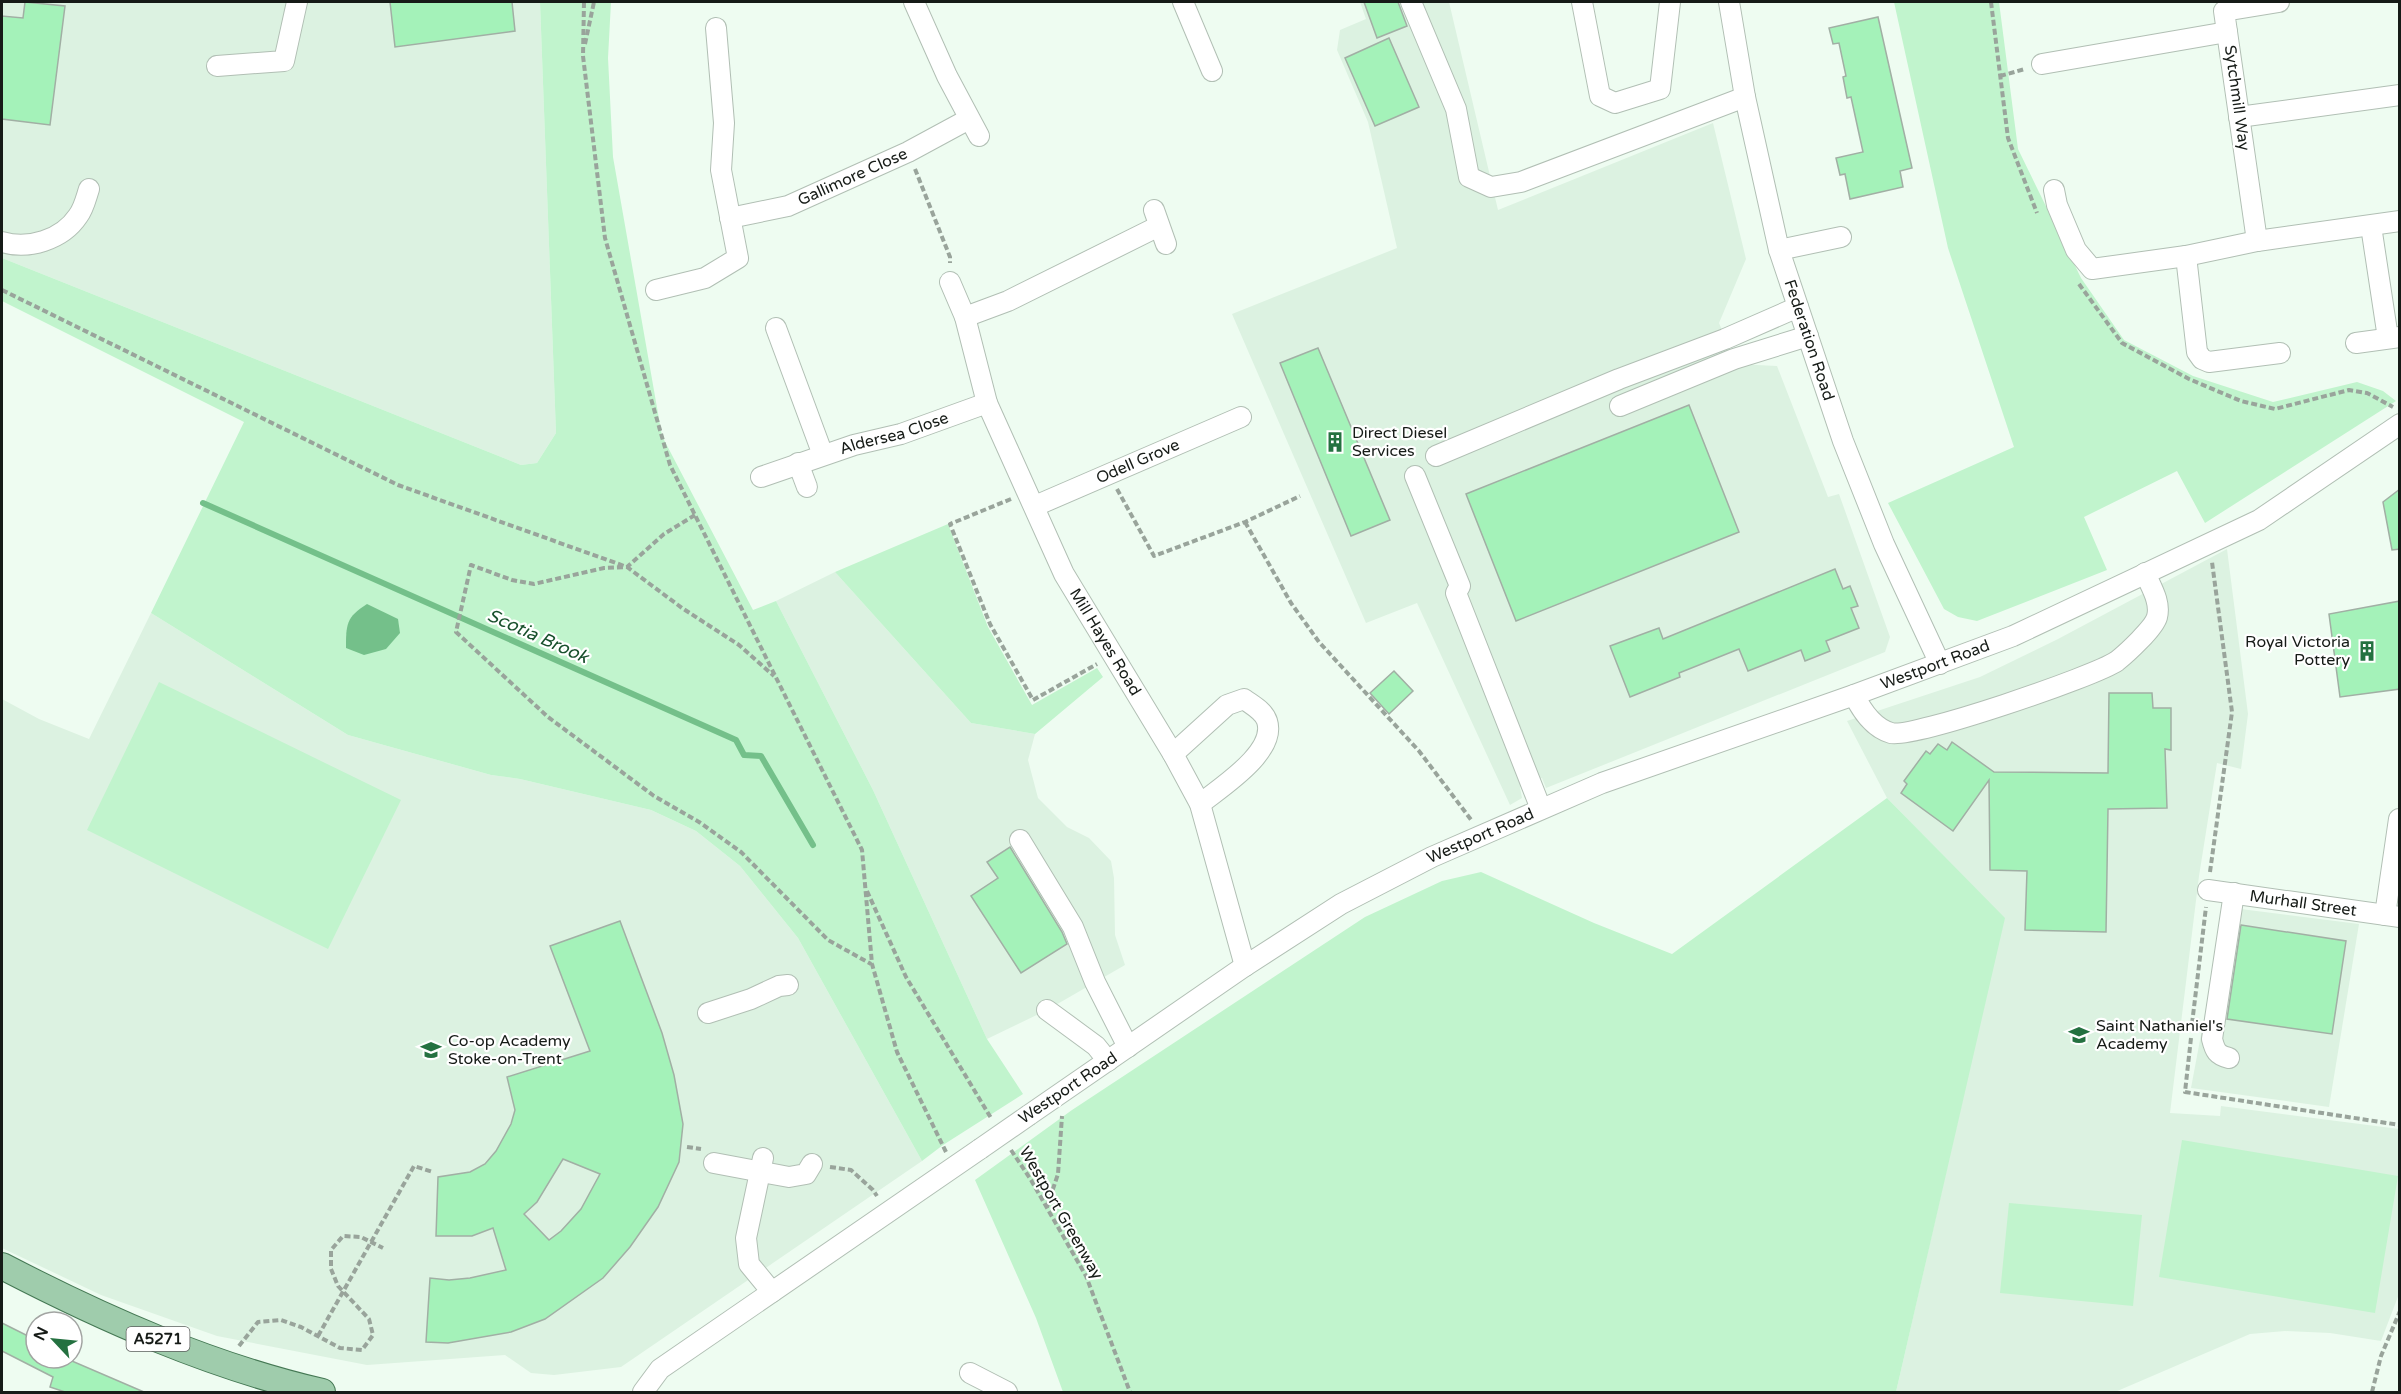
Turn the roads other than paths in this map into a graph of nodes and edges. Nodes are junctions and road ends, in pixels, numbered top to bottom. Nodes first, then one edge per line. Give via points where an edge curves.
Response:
1 (297, 2) edge
2 (914, 2) edge
3 (1183, 2) edge
4 (1411, 2) edge
5 (1582, 2) edge
6 (1670, 2) edge
7 (1729, 2) edge
8 (2279, 2) edge
9 (2224, 6) edge
10 (716, 28) dead end
11 (2227, 32) junction
12 (2042, 64) road end
13 (217, 66) dead end
14 (1212, 71) dead end
15 (2400, 95) edge
16 (1744, 97) junction
17 (2239, 117) junction
18 (89, 189) dead end
19 (2054, 190) dead end
20 (730, 218) junction
21 (2400, 221) edge
22 (2371, 226) junction
23 (1160, 227) dead end
24 (1841, 237) dead end
25 (2257, 241) junction
26 (2, 242) edge
27 (1779, 250) junction
28 (2186, 256) junction
29 (950, 282) road end
30 (656, 290) dead end
31 (1798, 307) junction
32 (965, 317) junction
33 (776, 328) dead end
34 (1808, 336) junction
35 (2394, 338) edge
36 (2356, 343) dead end
37 (2280, 353) dead end
38 (987, 403) junction
39 (1620, 406) dead end
40 (1241, 417) dead end
41 (2400, 424) edge
42 (823, 455) junction
43 (1436, 456) dead end
44 (798, 463) junction
45 (1415, 476) dead end
46 (761, 477) dead end
47 (807, 487) dead end
48 (1031, 499) junction
49 (2145, 573) junction
50 (1940, 664) junction
51 (1854, 695) junction
52 (1173, 754) junction
53 (1200, 804) junction
54 (1541, 809) junction
55 (2399, 819) edge
56 (1020, 840) dead end
57 (2208, 890) dead end
58 (2234, 893) junction
59 (2392, 916) edge
60 (1245, 966) junction
61 (788, 985) dead end
62 (1047, 1010) dead end
63 (708, 1013) dead end
64 (1128, 1047) junction
65 (2229, 1058) dead end
66 (1108, 1061) junction
67 (714, 1163) dead end
68 (812, 1164) road end
69 (762, 1165) junction
70 (2, 1266) edge
71 (772, 1292) junction
72 (970, 1373) dead end
73 (995, 1389) edge
74 (322, 1392) edge
75 (643, 1392) edge

1 - 13 street via 284,61
2 - 20 street, Gallimore Close via 974,128 908,152 788,206
3 - 14 street
4 - 16 street via 1456,109 1469,177 1491,187 1521,182
5 - 6 street via 1600,96 1614,103 1660,89
7 - 16 street, Federation Road
8 - 9 street, Sytchmill Way
9 - 11 street, Sytchmill Way
10 - 20 street via 724,123 721,170
11 - 12 street
11 - 17 street, Sytchmill Way
15 - 17 street
16 - 27 street, Federation Road
17 - 25 street, Sytchmill Way
18 - 26 street via 78,217 60,234 35,244
19 - 28 street via 2076,250 2092,269
20 - 30 street via 738,258 705,278
21 - 22 street
22 - 25 street
22 - 35 street
23 - 32 street via 1008,301
24 - 27 street
25 - 28 street
27 - 31 street, Federation Road
28 - 37 street via 2197,352 2202,359 2209,363
29 - 32 street, Mill Hayes Road
31 - 34 street, Federation Road
31 - 43 street
32 - 38 street, Mill Hayes Road
33 - 42 street
34 - 39 street via 1734,359
34 - 50 street, Federation Road via 1843,441 1884,544
35 - 36 street
38 - 42 street, Aldersea Close via 901,434
38 - 48 street, Mill Hayes Road
40 - 48 street, Odell Grove via 1109,476
41 - 49 street, Westport Road via 2259,520
42 - 44 street, Aldersea Close
44 - 46 street, Aldersea Close
44 - 47 street
45 - 54 street via 1460,586 1456,593
48 - 52 street, Mill Hayes Road via 1064,574
49 - 50 street, Westport Road via 2013,636
49 - 51 street via 2158,604 2157,619 2117,661 2092,675 1938,726 1902,734 1890,733 1874,724
50 - 51 street, Westport Road
51 - 54 street, Westport Road via 1602,783
52 - 53 street, Mill Hayes Road
52 - 53 street via 1227,705 1244,699 1260,710 1267,721 1269,736 1262,751
53 - 60 street, Mill Hayes Road
54 - 60 street, Westport Road via 1432,857 1341,904
55 - 59 street
56 - 64 street via 1073,927
57 - 58 street, Murhall Street
58 - 59 street, Murhall Street
58 - 65 street via 2212,1040 2220,1056
60 - 64 street, Westport Road
61 - 63 street
62 - 66 street via 1096,1046
64 - 66 street, Westport Road
66 - 71 street, Westport Road, bridge
67 - 69 street
68 - 69 street via 806,1174 789,1177
69 - 71 street via 746,1238 749,1264
70 - 74 main road, A5271 via 123,1324 269,1380
71 - 75 street, Westport Road via 660,1369
72 - 73 street

